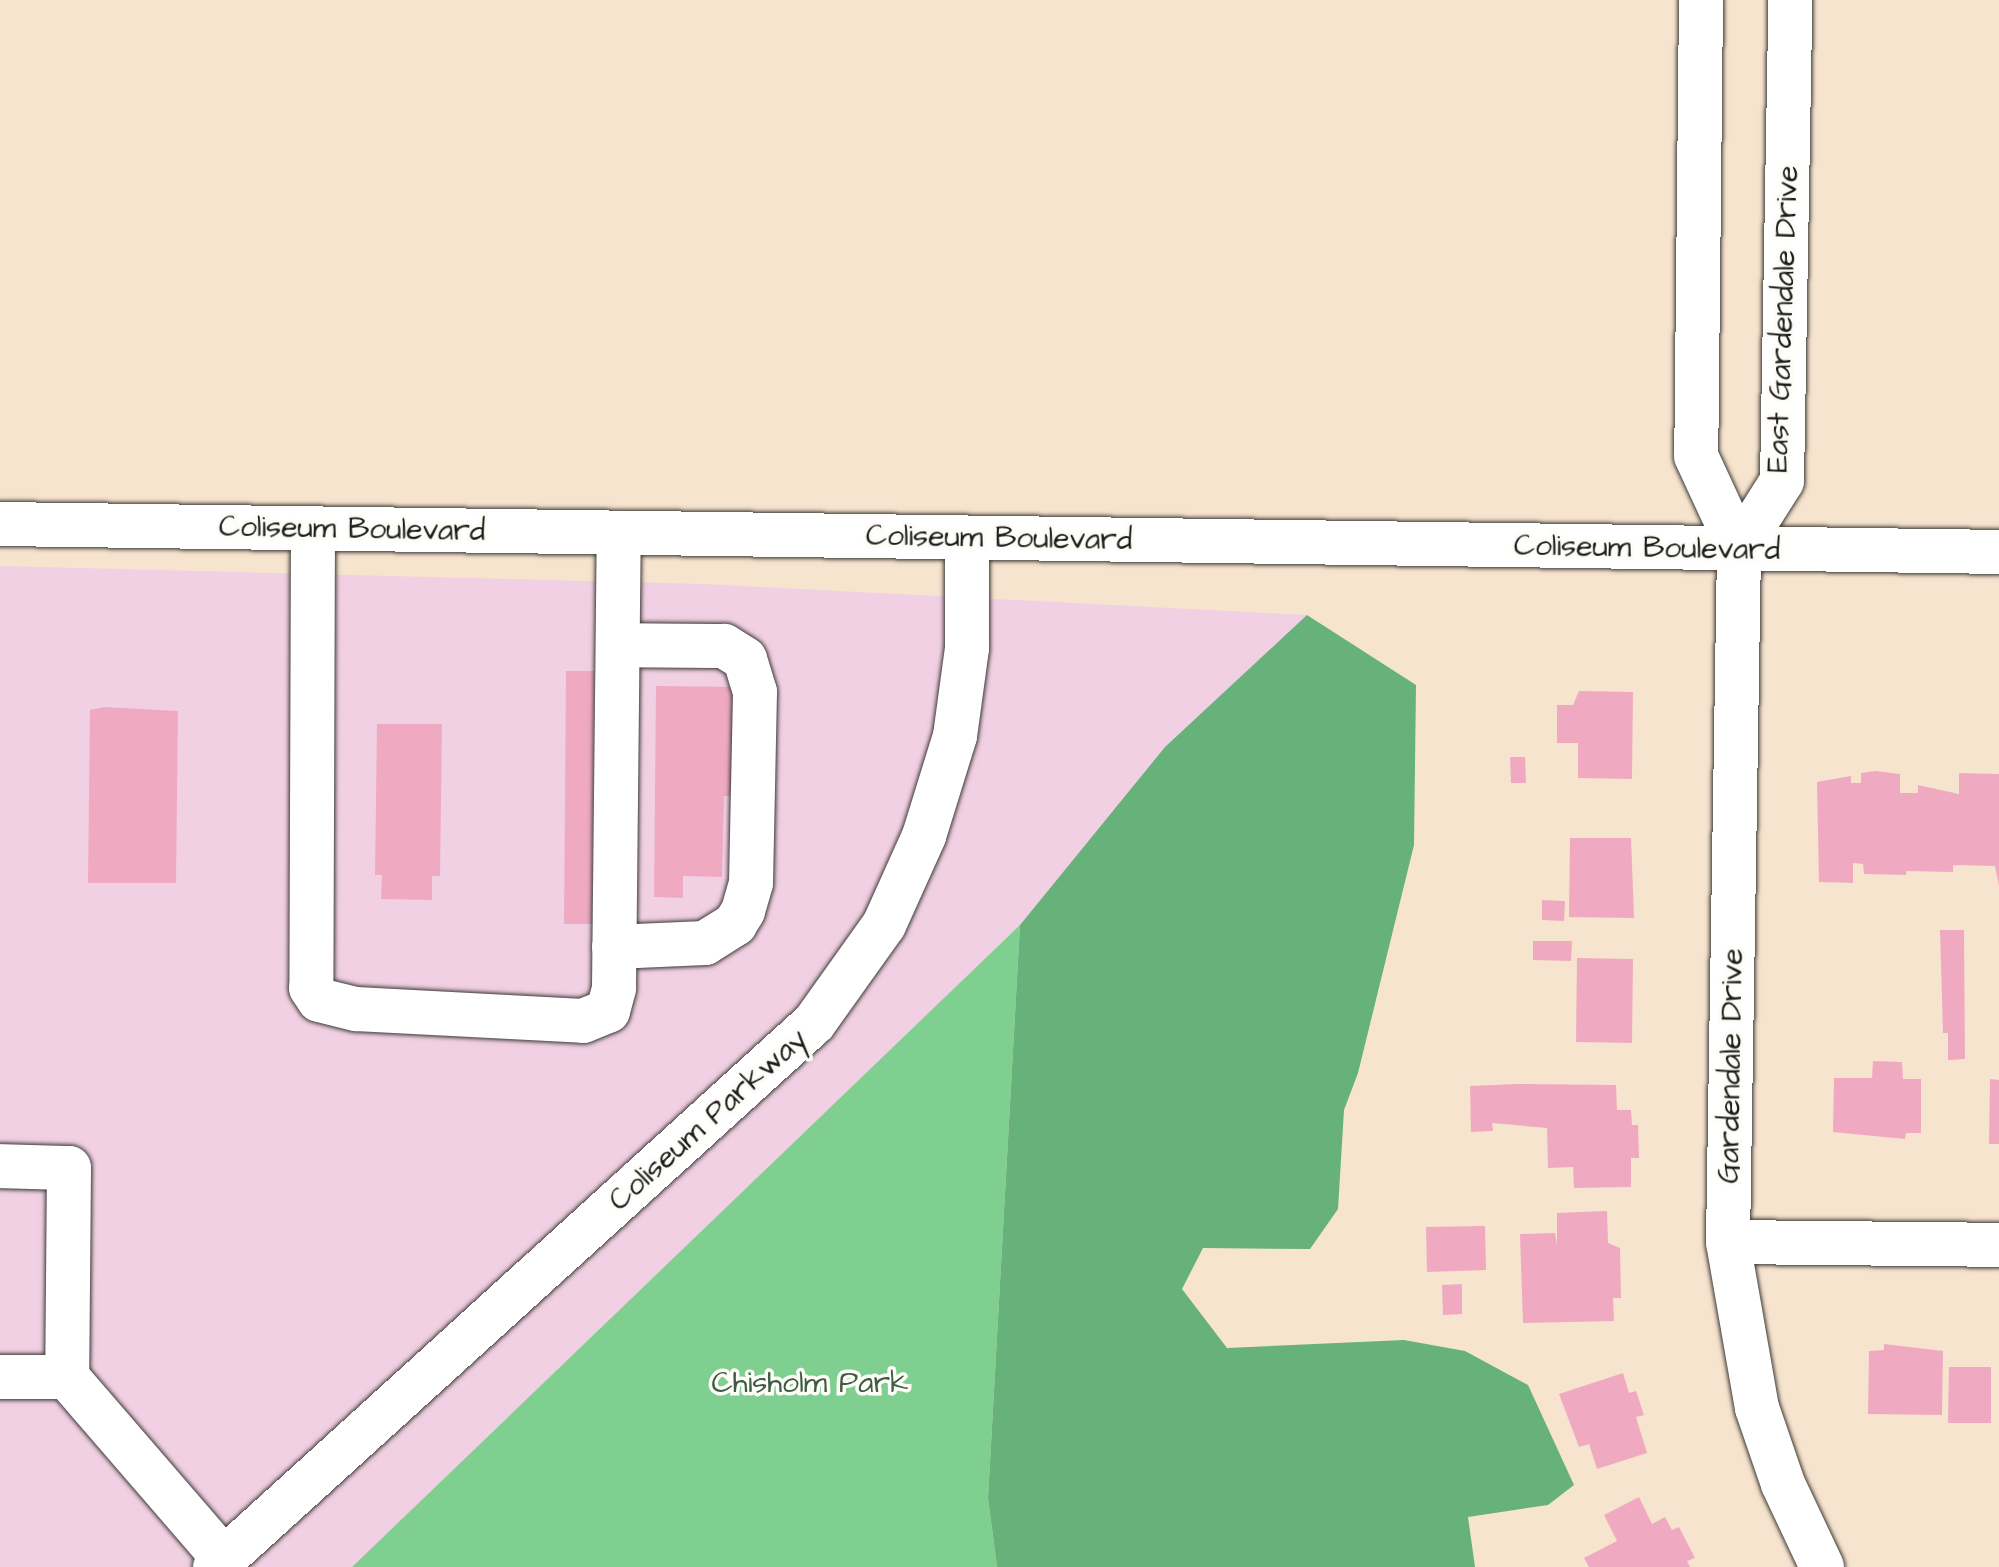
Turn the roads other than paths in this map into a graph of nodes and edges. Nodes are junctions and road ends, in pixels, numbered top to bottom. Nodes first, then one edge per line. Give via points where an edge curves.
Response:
1 (1701, 0) edge
2 (1790, 0) edge
3 (0, 524) edge
4 (313, 528) junction
5 (619, 533) junction
6 (967, 538) junction
7 (1739, 549) junction
8 (1999, 552) edge
9 (618, 645) junction
10 (614, 947) junction
11 (0, 1166) edge
12 (1728, 1242) junction
13 (1999, 1245) edge
14 (0, 1377) edge
15 (67, 1377) junction
16 (220, 1563) edge
17 (1822, 1567) edge

1 - 7 street via 1696,456
2 - 7 street, East Gardendale Drive via 1782,481
3 - 4 street, Coliseum Boulevard
4 - 5 street, Coliseum Boulevard
4 - 10 street via 309,947 311,988 319,1000 356,1009 583,1021 608,1011
5 - 6 street, Coliseum Boulevard
5 - 9 street
6 - 7 street, Coliseum Boulevard
6 - 16 street, Coliseum Parkway via 967,648 955,736 924,836 884,925 814,1023
7 - 8 street, Coliseum Boulevard
7 - 12 street, Gardendale Drive
9 - 10 street
9 - 10 street via 724,646 745,659 755,692 751,883 743,911 735,924 705,943
11 - 15 street via 69,1168
12 - 13 street
12 - 17 street, Gardendale Drive via 1757,1408 1783,1484
14 - 15 street
15 - 16 street

